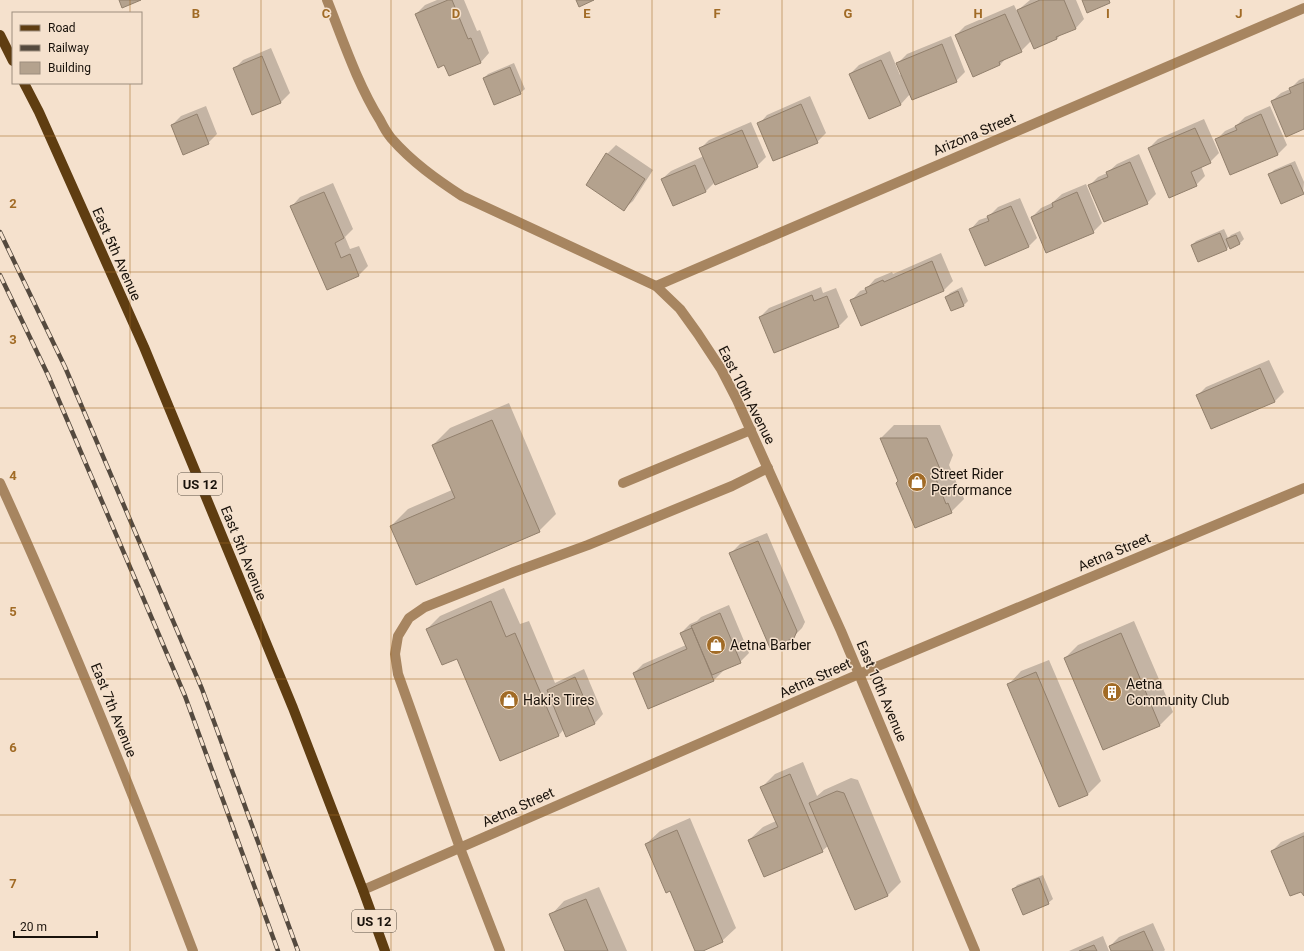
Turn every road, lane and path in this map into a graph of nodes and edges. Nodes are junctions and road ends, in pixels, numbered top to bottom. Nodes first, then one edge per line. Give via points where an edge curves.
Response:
1 (327, 0) edge
2 (1304, 8) edge
3 (0, 35) edge
4 (12, 59) edge
5 (25, 84) edge
6 (656, 286) junction
7 (751, 430) junction
8 (768, 468) junction
9 (0, 482) edge
10 (624, 483) dead end
11 (1304, 488) edge
12 (859, 674) junction
13 (460, 848) junction
14 (363, 890) junction
15 (193, 951) edge
16 (385, 951) edge
17 (500, 951) edge
18 (975, 951) edge

1 - 6 street, East 10th Avenue via 374,111 390,137 411,159 462,196
2 - 6 street, Arizona Street
3 - 4 main road
5 - 14 main road, East 5th Avenue / US 12 via 144,347 292,708
6 - 7 street, East 10th Avenue via 680,309 698,334 721,369
7 - 8 street, East 10th Avenue
7 - 10 street
8 - 12 street, East 10th Avenue
8 - 13 street via 732,486 588,545 425,607 409,618 398,636 395,654 398,674
9 - 15 street, East 7th Avenue via 39,567 142,816
11 - 12 street, Aetna Street
12 - 13 street, Aetna Street
12 - 18 street, East 10th Avenue
13 - 14 street, Aetna Street
13 - 17 street
14 - 16 main road, East 5th Avenue / US 12

